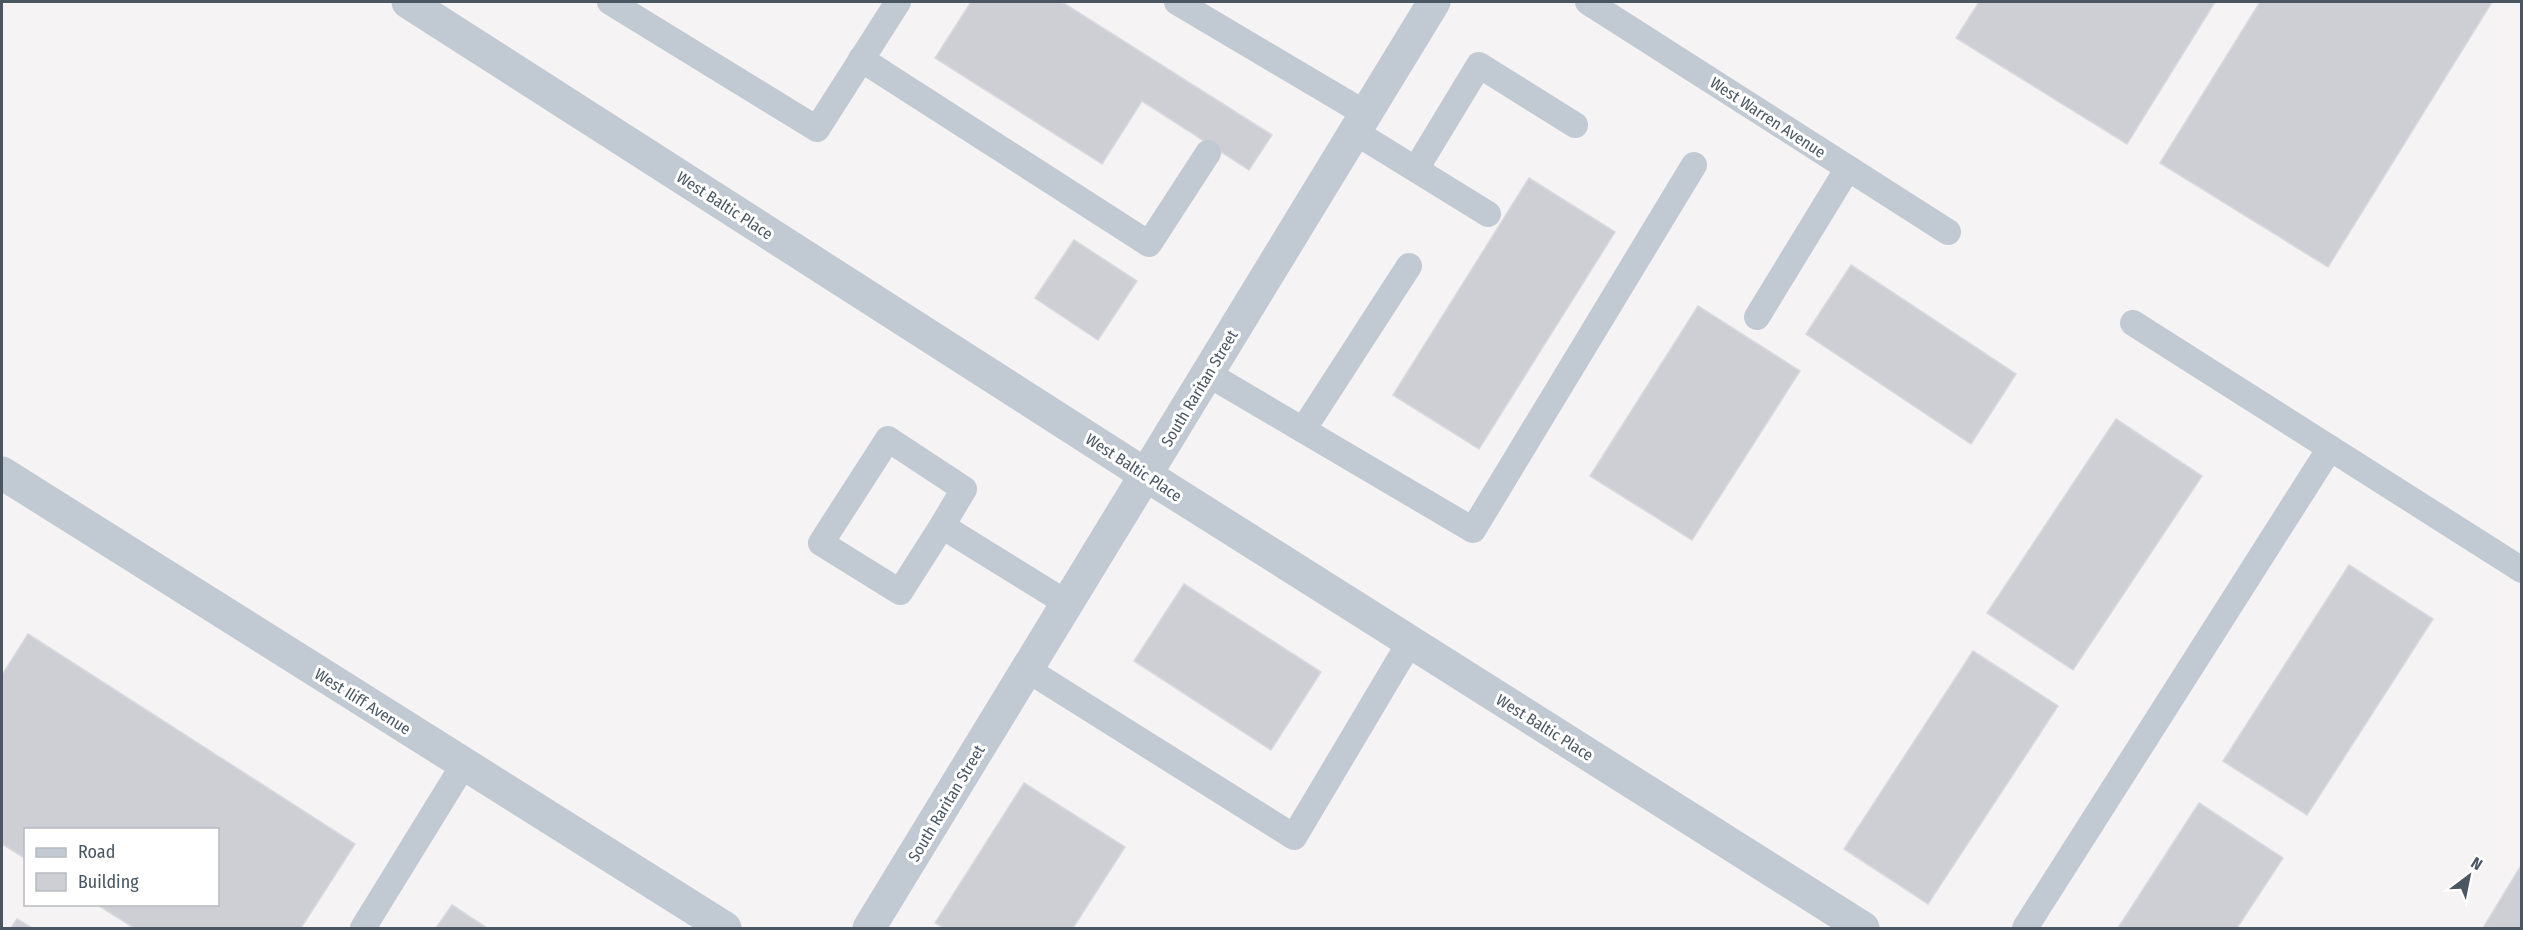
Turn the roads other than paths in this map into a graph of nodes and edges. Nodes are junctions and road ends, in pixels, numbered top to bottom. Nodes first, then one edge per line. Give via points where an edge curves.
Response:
1 (408, 2) edge
2 (610, 2) edge
3 (898, 2) edge
4 (1177, 2) edge
5 (1434, 2) edge
6 (1588, 2) edge
7 (1215, 11) edge
8 (861, 59) junction
9 (1360, 123) junction
10 (1575, 125) dead end
11 (1208, 153) dead end
12 (1694, 165) dead end
13 (1848, 168) junction
14 (1416, 169) junction
15 (1488, 214) dead end
16 (1948, 232) dead end
17 (1409, 266) dead end
18 (1757, 316) dead end
19 (2133, 323) dead end
20 (1208, 374) junction
21 (1303, 430) junction
22 (2330, 448) junction
23 (2, 472) edge
24 (1146, 475) junction
25 (942, 526) junction
26 (2522, 570) edge
27 (1068, 604) junction
28 (1410, 642) junction
29 (1028, 670) junction
30 (464, 764) junction
31 (363, 928) edge
32 (725, 928) edge
33 (869, 928) edge
34 (1863, 928) edge
35 (2025, 928) edge

1 - 24 street, West Baltic Place
2 - 8 lane via 817,129
3 - 8 lane
4 - 7 lane
5 - 9 street, South Raritan Street
6 - 13 lane, West Warren Avenue
7 - 9 lane
8 - 11 lane via 1149,243
9 - 14 lane
9 - 20 street, South Raritan Street
10 - 14 lane via 1479,65
12 - 21 lane via 1473,530
13 - 16 lane, West Warren Avenue
13 - 18 lane
14 - 15 lane
17 - 21 lane
19 - 22 lane
20 - 21 lane
20 - 24 street, South Raritan Street
22 - 26 lane
22 - 35 lane
23 - 30 street, West Iliff Avenue
24 - 27 street, South Raritan Street
24 - 28 street, West Baltic Place
25 - 25 lane via 964,489 888,439 821,543 900,592
25 - 27 lane
27 - 29 street, South Raritan Street
28 - 29 lane via 1294,837
28 - 34 street, West Baltic Place
29 - 33 street, South Raritan Street
30 - 31 lane
30 - 32 street, West Iliff Avenue

